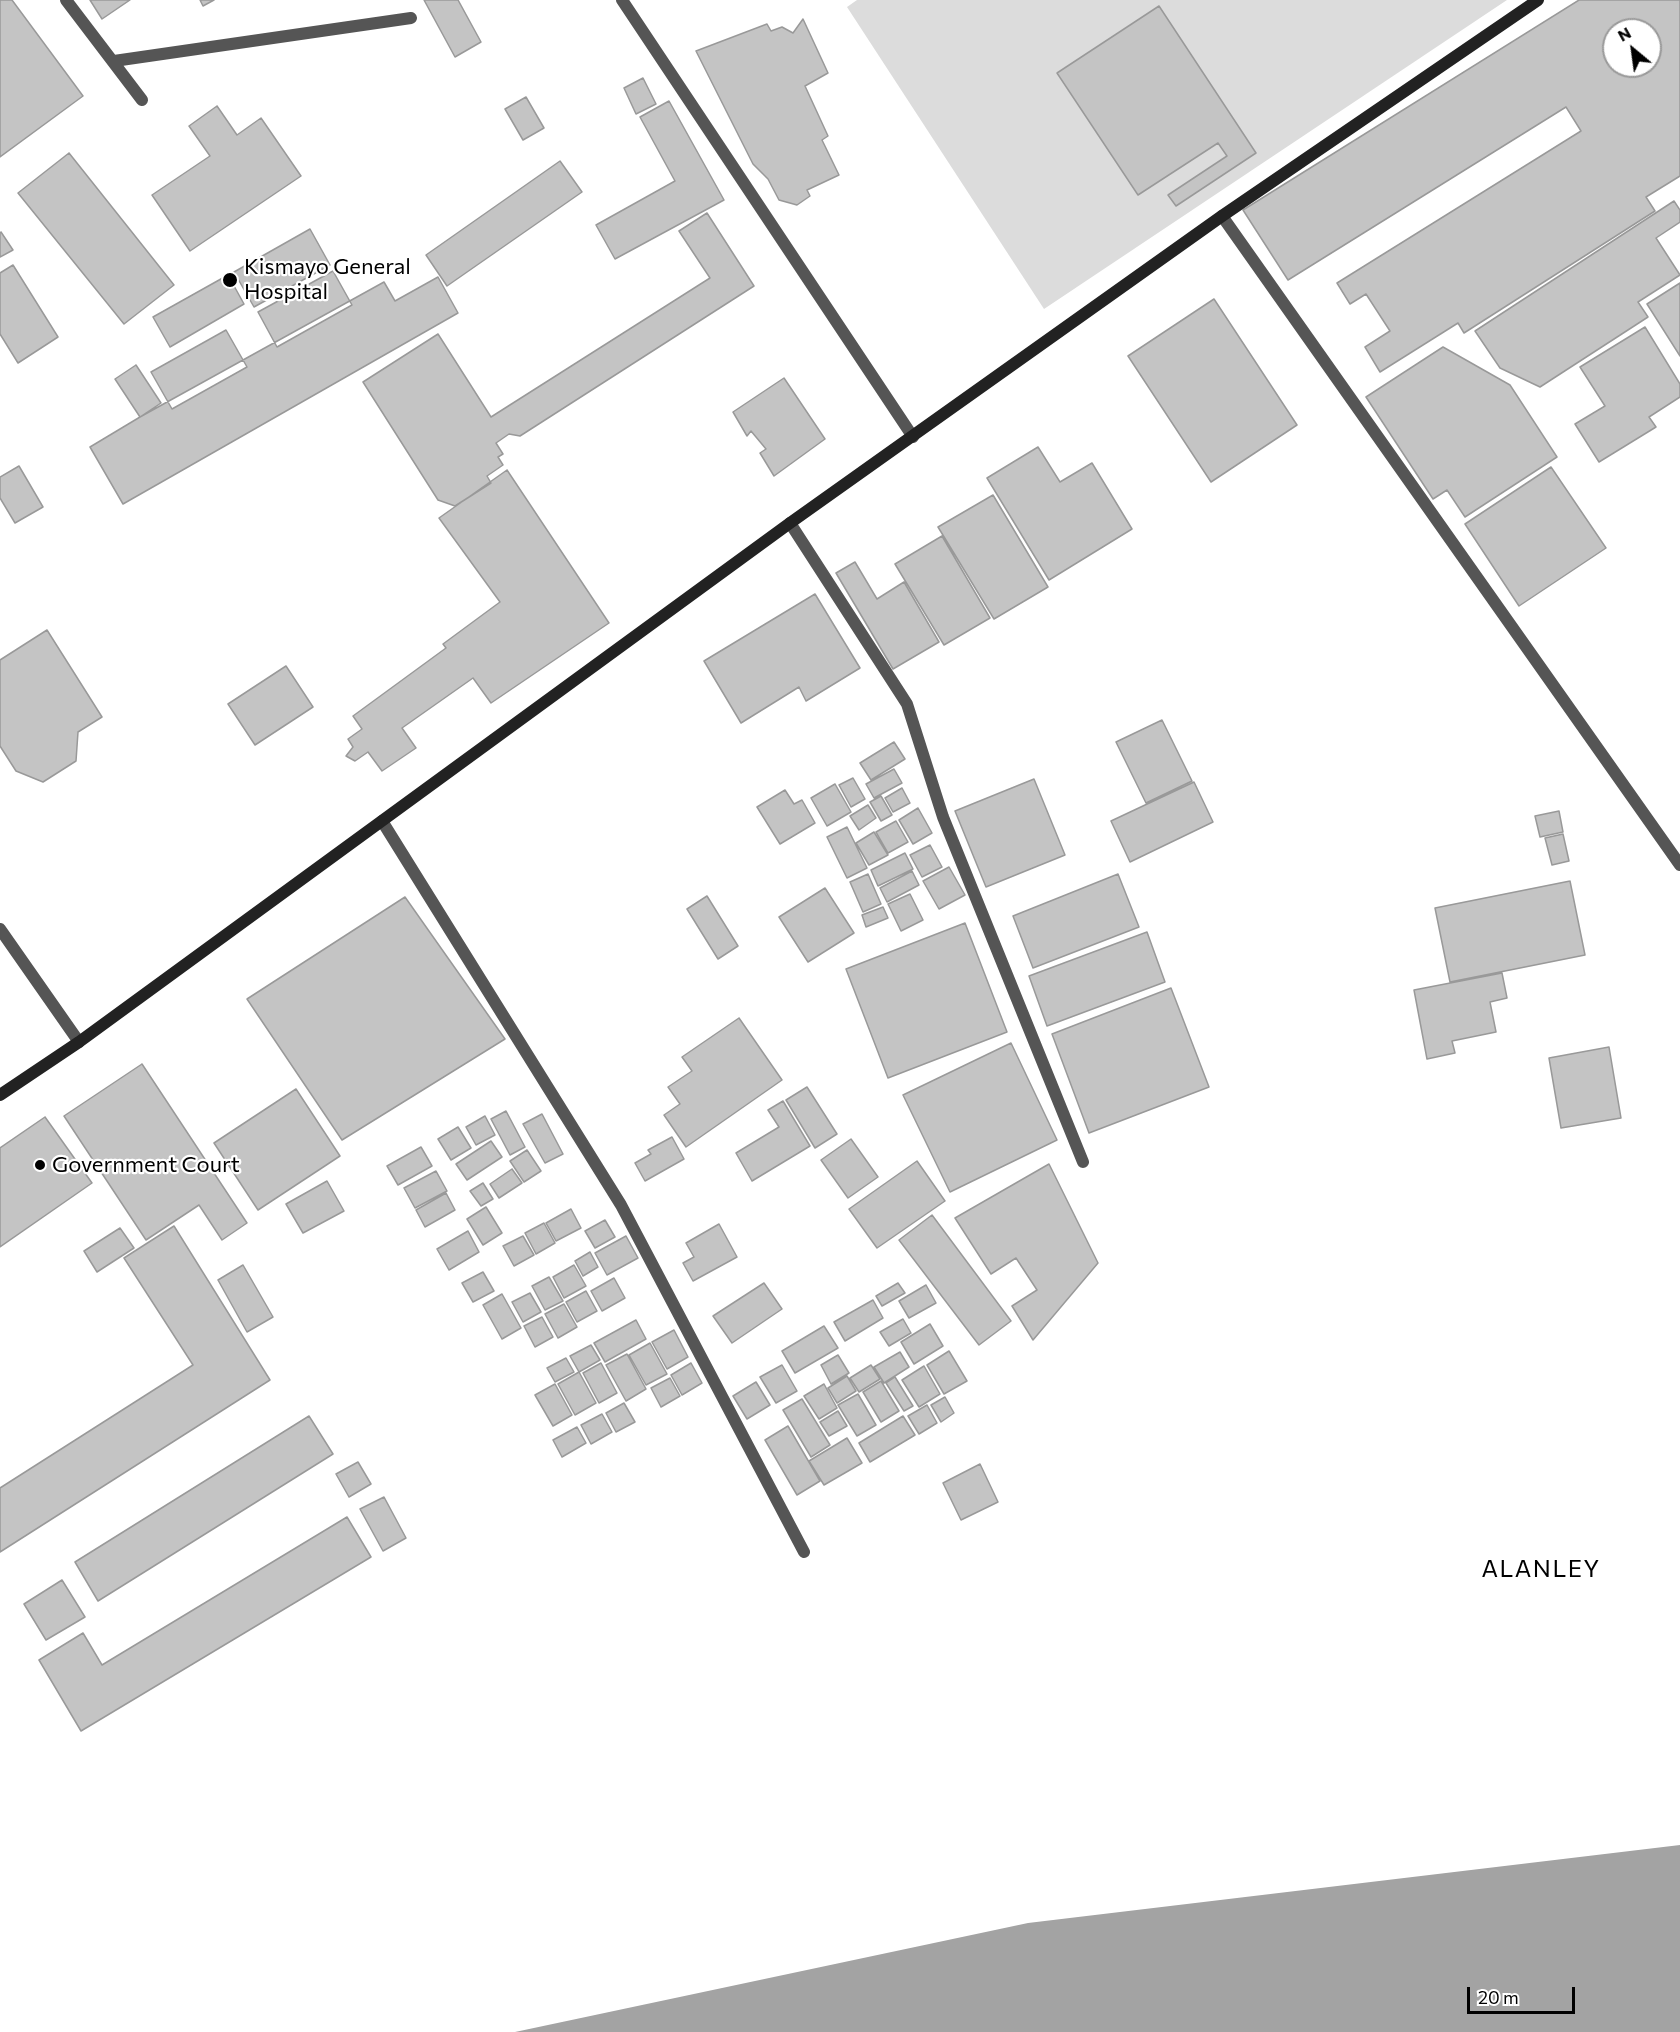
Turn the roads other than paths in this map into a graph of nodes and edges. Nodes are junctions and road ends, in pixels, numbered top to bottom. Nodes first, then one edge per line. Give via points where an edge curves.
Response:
1 (66, 0) edge
2 (622, 0) edge
3 (1538, 0) edge
4 (411, 18) dead end
5 (114, 61) junction
6 (142, 100) dead end
7 (1222, 216) junction
8 (913, 437) junction
9 (790, 523) junction
10 (382, 821) junction
11 (1680, 865) edge
12 (0, 928) edge
13 (79, 1042) junction
14 (0, 1095) edge
15 (1083, 1162) dead end
16 (804, 1552) dead end

1 - 5 street
2 - 8 street
3 - 7 street
4 - 5 street
5 - 6 street
7 - 8 street
7 - 11 street
8 - 9 street
9 - 10 street
9 - 15 street via 907,704 943,817
10 - 13 street
10 - 16 street via 621,1204
12 - 13 street
13 - 14 street

